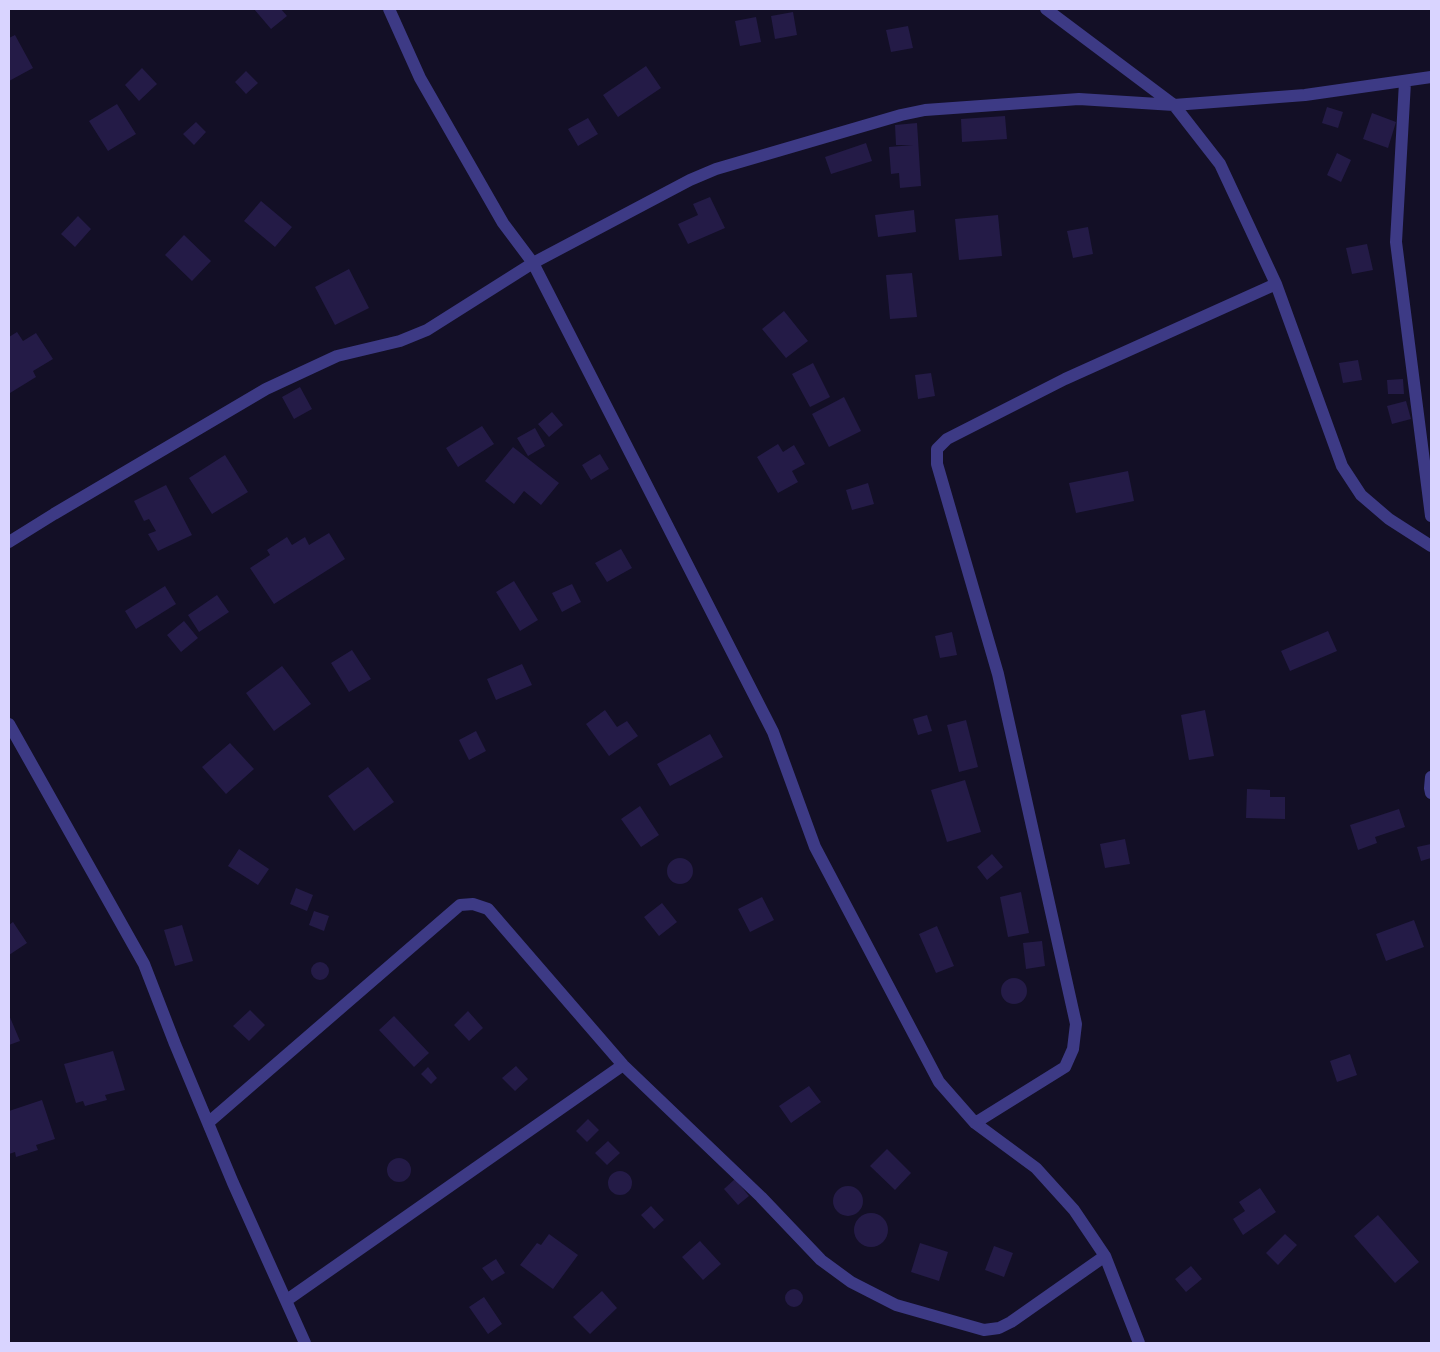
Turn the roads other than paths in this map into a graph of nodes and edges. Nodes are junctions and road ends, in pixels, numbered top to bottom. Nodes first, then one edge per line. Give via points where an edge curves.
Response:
1 (389, 9) edge
2 (1046, 9) edge
3 (1431, 77) edge
4 (1405, 82) junction
5 (1174, 105) junction
6 (533, 263) junction
7 (1276, 284) junction
8 (1431, 516) edge
9 (9, 542) edge
10 (1431, 546) edge
11 (9, 724) edge
12 (1431, 776) edge
13 (1431, 793) edge
14 (623, 1064) junction
15 (209, 1122) junction
16 (975, 1124) junction
17 (1105, 1256) junction
18 (287, 1300) junction
19 (305, 1343) edge
20 (1139, 1343) edge

1 - 6 street via 420,78 503,223
2 - 5 street
3 - 4 street
4 - 5 street via 1304,95
4 - 8 street via 1396,242
5 - 6 street via 1079,99 925,110 901,115 716,169
5 - 7 street via 1220,164
6 - 9 street via 427,330 400,341 337,356 266,389
6 - 16 street via 773,732 816,847 939,1082
7 - 10 street via 1342,466 1360,495 1389,519
7 - 16 street via 1066,379 948,439 937,449 937,464 998,674 1076,1024 1073,1049 1066,1067
11 - 15 street via 144,964
12 - 13 street
14 - 15 street via 488,909 473,904 460,905
14 - 17 street via 761,1197 821,1260 851,1282 896,1305 984,1330 999,1328
14 - 18 street
15 - 18 street via 233,1183
16 - 17 street via 1036,1168 1074,1210
17 - 20 street
18 - 19 street

